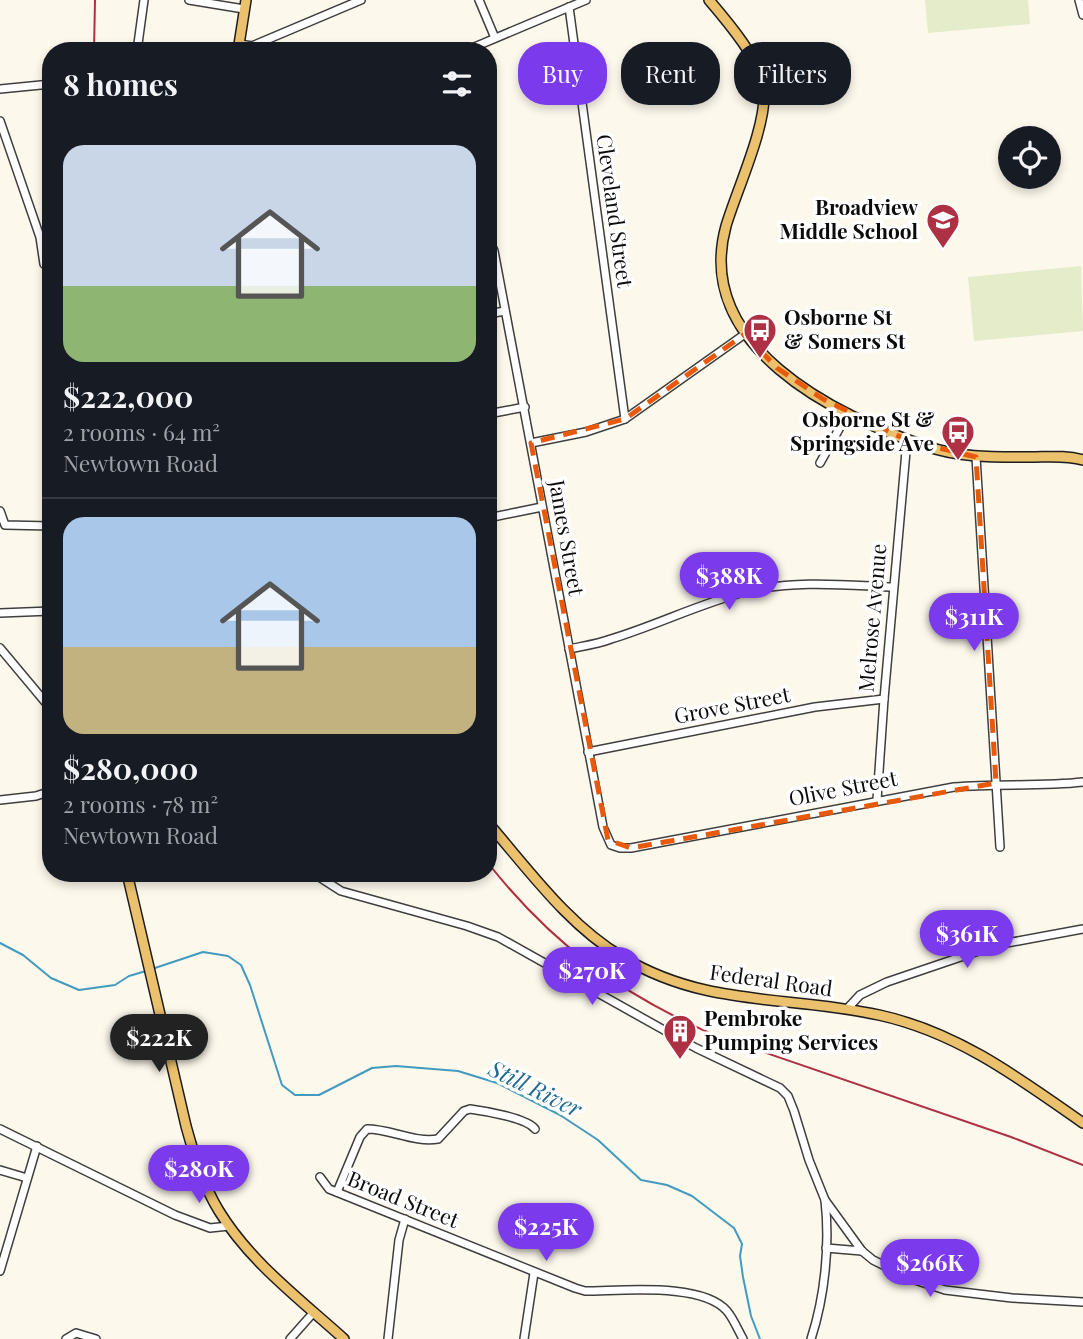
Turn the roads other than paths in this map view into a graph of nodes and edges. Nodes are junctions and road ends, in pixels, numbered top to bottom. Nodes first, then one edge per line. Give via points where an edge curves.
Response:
1 (144, 0) edge
2 (188, 0) edge
3 (361, 0) edge
4 (479, 0) edge
5 (586, 0) edge
6 (709, 0) edge
7 (1079, 0) edge
8 (245, 5) edge
9 (569, 7) junction
10 (1083, 11) edge
11 (495, 38) junction
12 (138, 42) edge
13 (240, 42) edge
14 (261, 42) edge
15 (486, 42) edge
16 (42, 85) edge
17 (0, 89) edge
18 (0, 121) edge
19 (42, 250) edge
20 (497, 267) edge
21 (505, 311) junction
22 (497, 312) edge
23 (745, 334) junction
24 (525, 407) junction
25 (497, 412) edge
26 (848, 413) junction
27 (625, 419) junction
28 (907, 440) junction
29 (531, 443) junction
30 (976, 457) junction
31 (1079, 459) edge
32 (820, 463) dead end
33 (542, 507) junction
34 (0, 511) edge
35 (497, 516) edge
36 (42, 526) edge
37 (893, 587) junction
38 (42, 611) edge
39 (0, 613) edge
40 (569, 649) junction
41 (1, 650) edge
42 (42, 698) edge
43 (884, 698) junction
44 (588, 752) junction
45 (1083, 782) edge
46 (996, 783) junction
47 (42, 794) edge
48 (0, 800) edge
49 (877, 800) junction
50 (497, 833) edge
51 (611, 845) joint
52 (1000, 847) dead end
53 (129, 882) edge
54 (327, 882) edge
55 (1083, 929) edge
56 (848, 1009) junction
57 (1083, 1123) edge
58 (0, 1129) edge
59 (535, 1129) dead end
60 (37, 1146) junction
61 (0, 1170) edge
62 (320, 1177) dead end
63 (27, 1178) junction
64 (337, 1192) junction
65 (825, 1200) junction
66 (405, 1219) junction
67 (229, 1226) junction
68 (826, 1248) junction
69 (862, 1251) junction
70 (0, 1271) edge
71 (534, 1273) junction
72 (1083, 1302) edge
73 (314, 1312) junction
74 (66, 1339) edge
75 (96, 1339) edge
76 (290, 1339) edge
77 (344, 1339) edge
78 (388, 1339) edge
79 (524, 1339) edge
80 (743, 1339) edge
81 (811, 1339) edge

1 - 12 street
2 - 8 street
3 - 14 street
4 - 11 street
5 - 9 street
6 - 23 main road via 750,55 764,87 761,121 722,244 722,280
7 - 10 street
8 - 13 main road
9 - 11 street
9 - 27 street, Cleveland Street
11 - 15 street
16 - 17 street
18 - 19 street
20 - 21 street, James Street
21 - 22 street
21 - 24 street, James Street
23 - 26 main road via 777,368
23 - 27 street
24 - 25 street
24 - 29 street, James Street
26 - 28 main road
26 - 32 street
27 - 29 street
28 - 30 main road
28 - 37 street, Melrose Avenue
29 - 33 street, James Street
30 - 31 main road
30 - 46 street
33 - 35 street
33 - 40 street, James Street
34 - 36 street via 5,525
37 - 40 street via 820,583 749,591 610,640
37 - 43 street, Melrose Avenue
38 - 39 street
40 - 44 street, James Street
41 - 42 street
43 - 44 street, Grove Street via 815,707
43 - 49 street, Melrose Avenue
44 - 51 street, James Street
45 - 46 street, Olive Street via 1045,786
46 - 49 street, Olive Street
46 - 52 street
47 - 48 street
49 - 51 street, Olive Street via 631,848
50 - 56 main road, Federal Road via 587,931 651,973 713,993
53 - 67 main road via 194,1157
54 - 65 street via 341,891 498,937 696,1048 780,1088 788,1096
55 - 56 street via 996,945 887,982 860,995
56 - 57 main road, Federal Road via 911,1023 946,1037 1006,1069
58 - 60 street
59 - 64 street via 521,1119 470,1109 438,1139 367,1129
60 - 63 street
60 - 67 street via 175,1215 210,1228
61 - 63 street
62 - 64 street, Broad Street
63 - 70 street
64 - 66 street, Broad Street
65 - 68 street
65 - 69 street
66 - 71 street, Broad Street
66 - 78 street
67 - 73 main road
68 - 69 street
68 - 81 street
69 - 72 street via 901,1274 946,1290
71 - 79 street
71 - 80 street, Broad Street via 585,1291 703,1295 727,1311
73 - 76 street
73 - 77 main road
74 - 75 street via 76,1333

